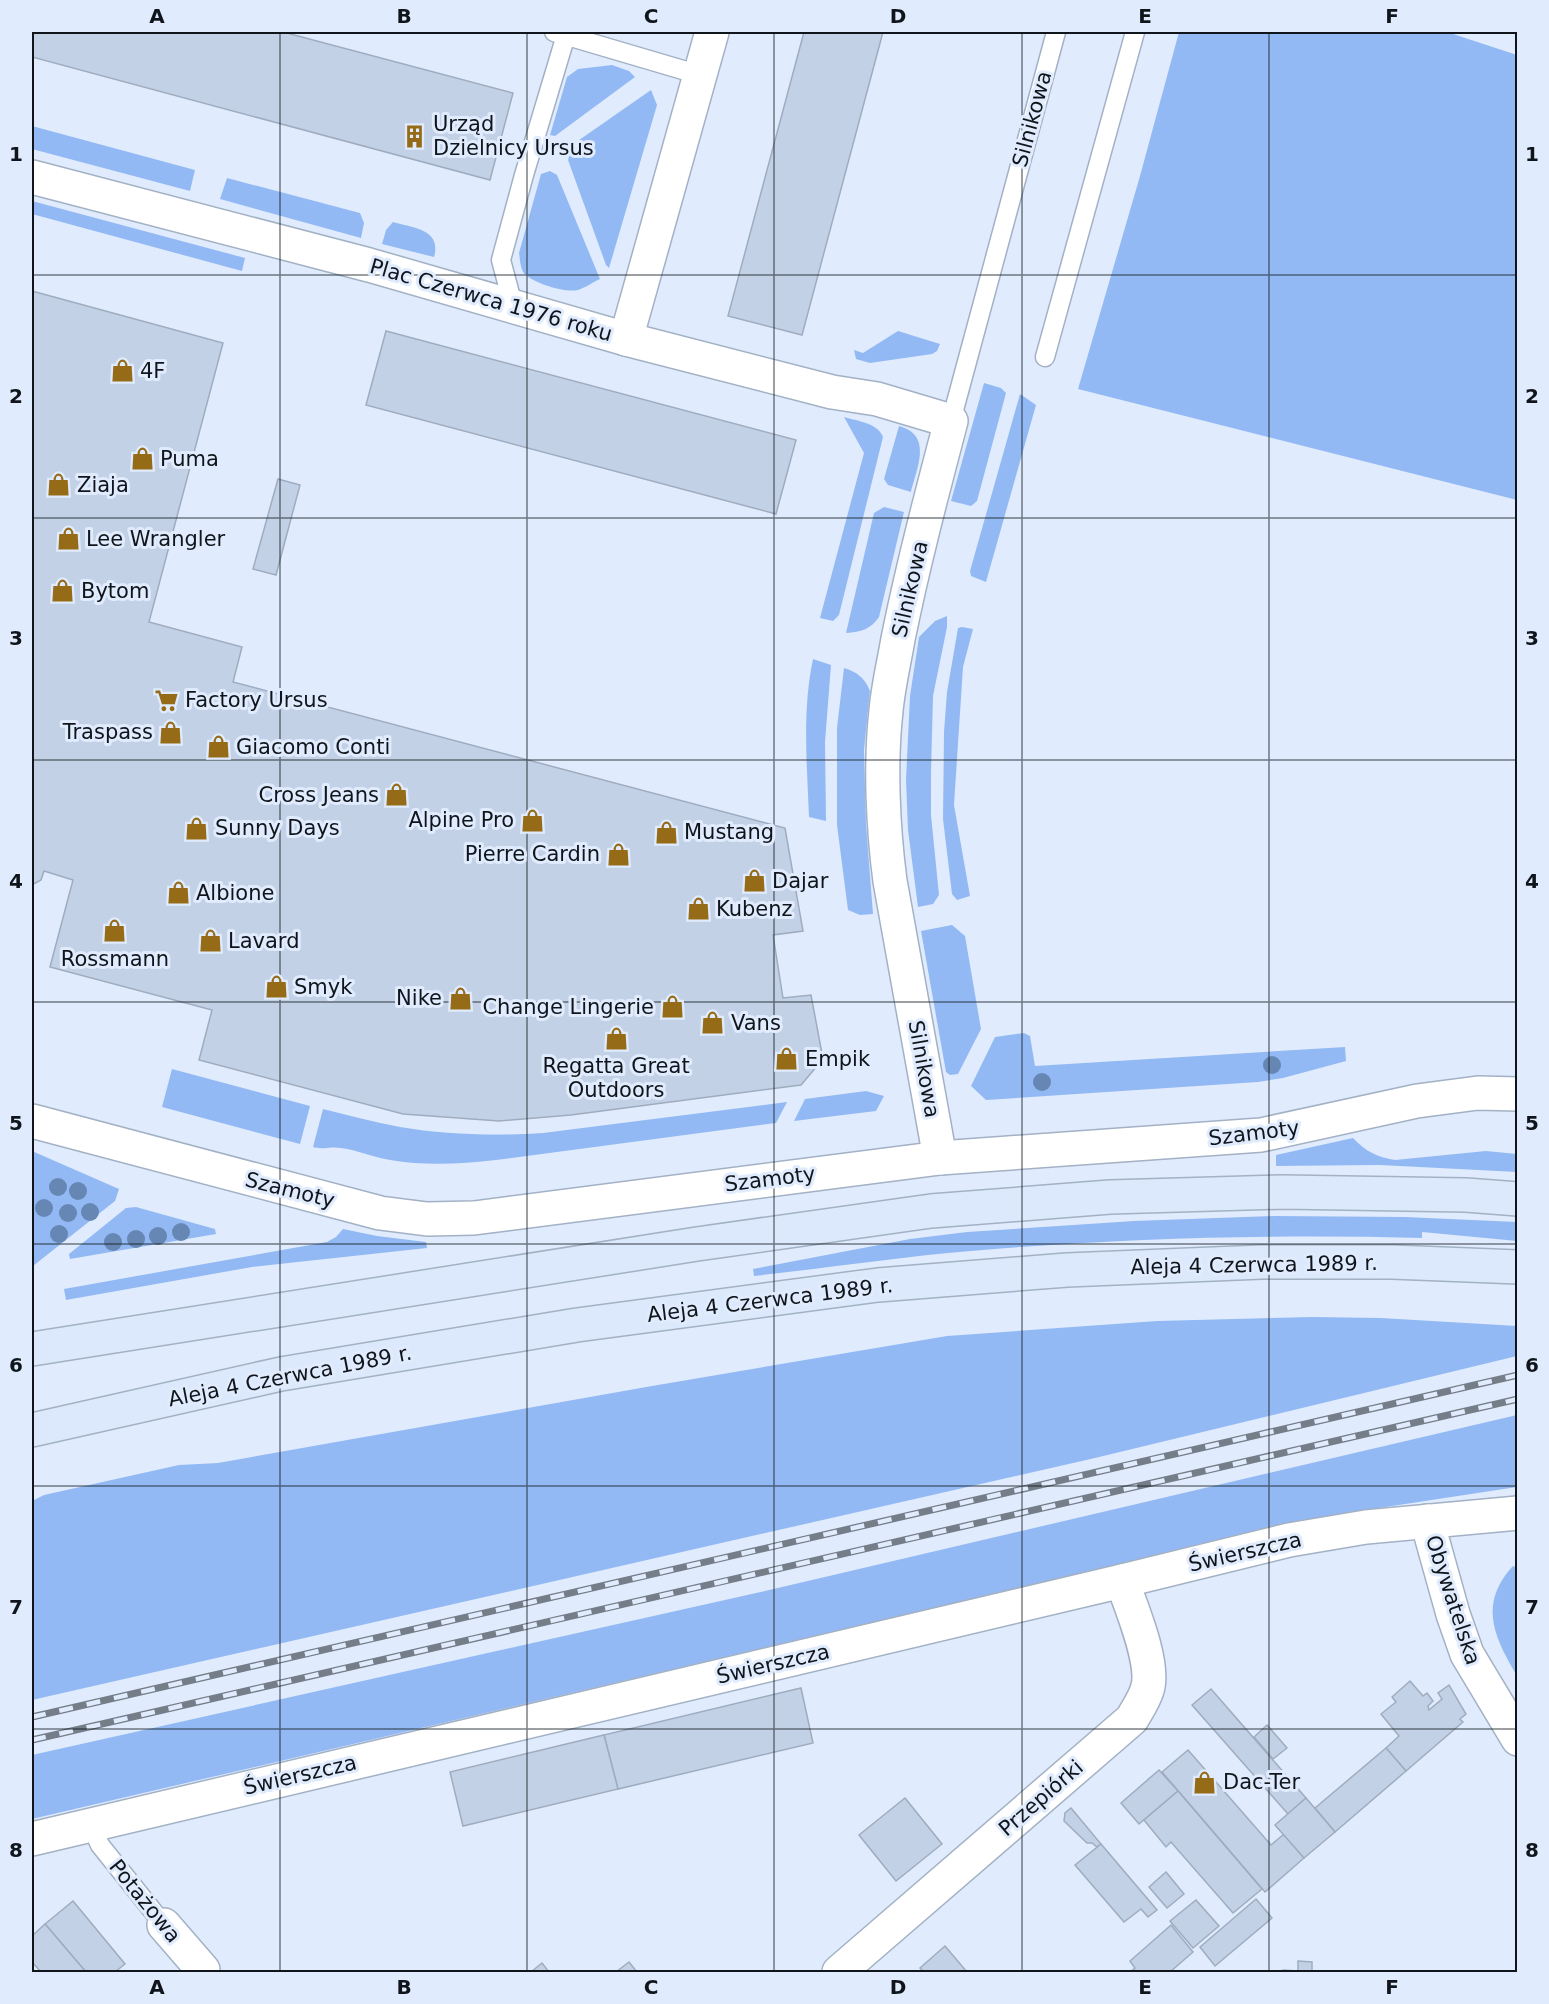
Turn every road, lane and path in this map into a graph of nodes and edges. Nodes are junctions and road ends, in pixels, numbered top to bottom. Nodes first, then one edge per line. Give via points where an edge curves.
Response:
1 (712, 32) edge
2 (1056, 32) edge
3 (1135, 32) edge
4 (560, 33) edge
5 (700, 75) junction
6 (32, 177) edge
7 (513, 305) junction
8 (626, 339) junction
9 (1045, 357) dead end
10 (951, 421) junction
11 (1518, 1094) edge
12 (32, 1121) edge
13 (940, 1158) junction
14 (1518, 1199) edge
15 (1518, 1267) edge
16 (32, 1349) edge
17 (32, 1430) edge
18 (1518, 1513) edge
19 (1427, 1521) junction
20 (1122, 1581) junction
21 (1518, 1739) edge
22 (91, 1825) junction
23 (32, 1839) edge
24 (164, 1926) joint
25 (200, 1972) edge
26 (839, 1972) edge

1 - 5 street
2 - 10 lane, Silnikowa
3 - 9 lane
4 - 5 lane
4 - 7 lane via 501,260
5 - 8 street
6 - 7 street, Plac Czerwca 1976 roku
7 - 8 street, Plac Czerwca 1976 roku
8 - 10 street, Plac Czerwca 1976 roku via 832,392 877,399
10 - 13 street, Silnikowa via 910,582 885,712 883,793 890,880
11 - 13 street, Szamoty via 1478,1093 1417,1101 1261,1135
12 - 13 street, Szamoty via 380,1213 428,1219 486,1216
14 - 16 main road via 1283,1192 1110,1197 931,1211 650,1251
15 - 17 main road, Aleja 4 Czerwca 1989 r. via 1262,1262 1066,1270 878,1285 577,1325 281,1374
18 - 19 street, Świerszcza
19 - 20 street, Świerszcza via 1289,1540
19 - 21 street, Obywatelska via 1467,1654
20 - 22 street, Świerszcza
20 - 26 street, Przepiórki via 1147,1658 1148,1688 1132,1719
22 - 23 street, Świerszcza
22 - 24 lane, Potażowa via 100,1845
24 - 25 street, Potażowa via 203,1970

